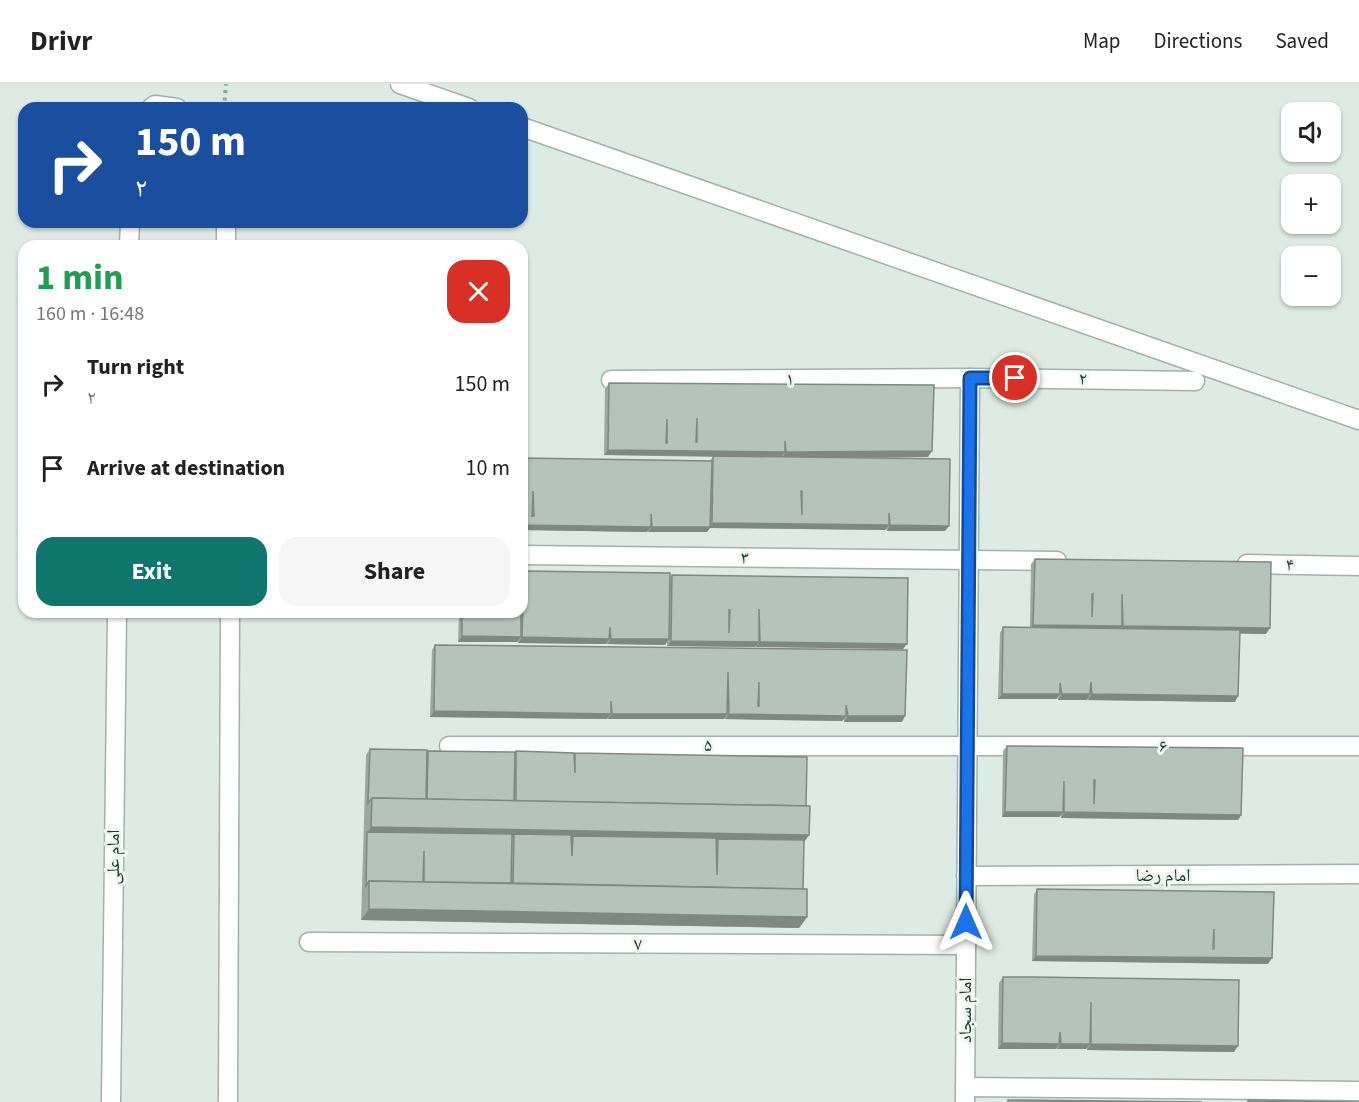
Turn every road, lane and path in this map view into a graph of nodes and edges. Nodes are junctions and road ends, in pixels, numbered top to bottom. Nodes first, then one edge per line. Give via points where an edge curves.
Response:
1 (226, 84) edge
2 (400, 84) edge
3 (224, 102) edge
4 (452, 102) edge
5 (528, 129) edge
6 (970, 378) junction
7 (611, 380) dead end
8 (1196, 381) dead end
9 (1359, 420) edge
10 (528, 555) edge
11 (969, 560) junction
12 (1075, 561) edge
13 (1229, 564) edge
14 (1359, 566) edge
15 (117, 618) edge
16 (230, 618) edge
17 (967, 745) junction
18 (448, 746) dead end
19 (1359, 746) edge
20 (1359, 874) edge
21 (966, 876) junction
22 (309, 942) dead end
23 (966, 945) junction
24 (1359, 1091) edge
25 (965, 1095) edge
26 (111, 1102) edge
27 (228, 1102) edge

1 - 3 path
2 - 4 street
5 - 9 street
6 - 7 street, ۱
6 - 8 street, ۲
6 - 11 street, امام سجاد
10 - 11 street, ۳
11 - 12 street
11 - 17 street, امام سجاد
13 - 14 street, ۴
15 - 26 street, امام علی
16 - 27 street
17 - 18 street, ۵
17 - 19 street, ۶
17 - 21 street, امام سجاد
20 - 21 street, امام رضا
21 - 23 street, امام سجاد
22 - 23 street, ۷
23 - 25 street, امام سجاد
24 - 25 street

